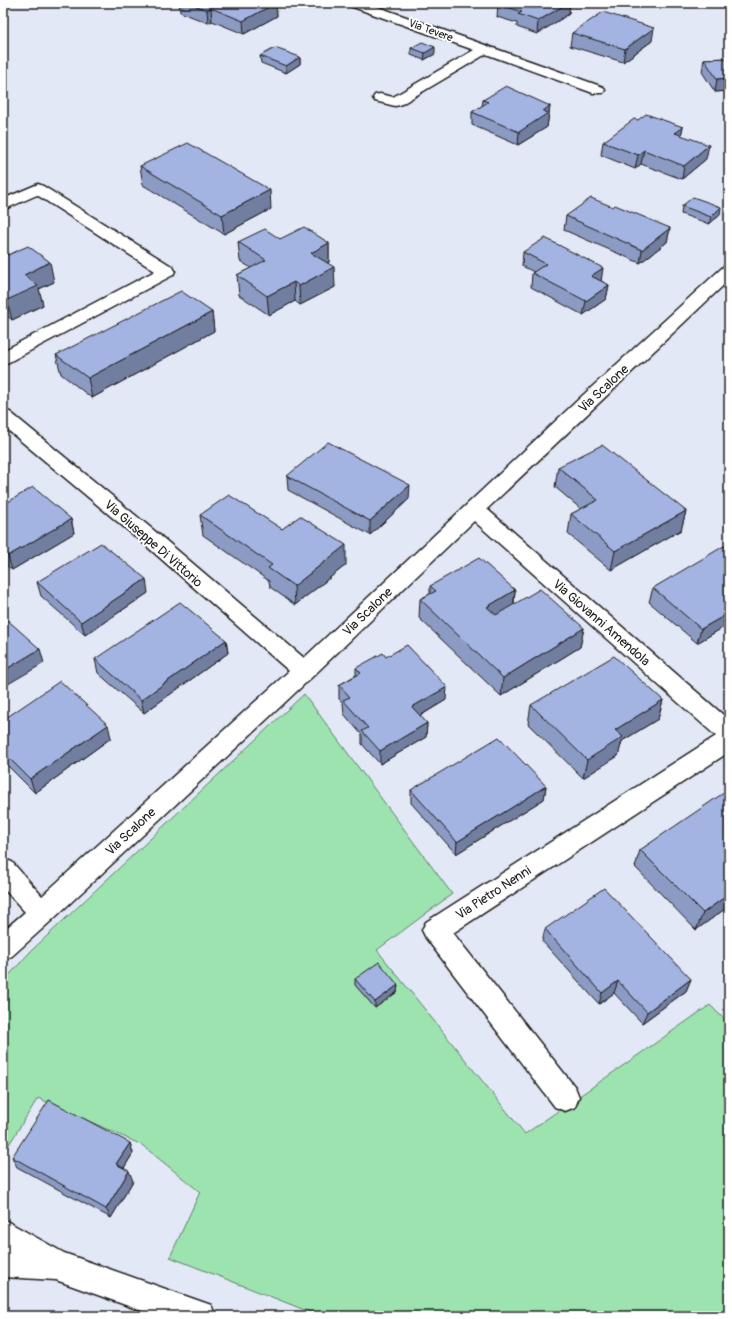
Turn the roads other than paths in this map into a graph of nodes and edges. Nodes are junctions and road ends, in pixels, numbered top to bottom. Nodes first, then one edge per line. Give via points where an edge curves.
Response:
1 (355, 3) edge
2 (485, 49) junction
3 (598, 90) dead end
4 (380, 98) dead end
5 (3, 205) edge
6 (729, 271) edge
7 (3, 358) edge
8 (3, 416) edge
9 (474, 509) junction
10 (304, 672) junction
11 (729, 734) edge
12 (729, 740) edge
13 (3, 870) edge
14 (42, 913) junction
15 (3, 948) edge
16 (565, 1097) dead end
17 (3, 1234) edge
18 (3, 1262) edge
19 (56, 1265) junction
20 (200, 1316) edge

1 - 2 street, Via Tevere
2 - 3 street, Via Tevere
2 - 4 street via 395,102
5 - 7 street via 38,189 167,271
6 - 9 street, Via Scalone
8 - 10 street, Via Giuseppe Di Vittorio via 150,538
9 - 10 street, Via Scalone
9 - 11 street, Via Giovanni Amendola
10 - 14 street, Via Scalone
12 - 16 street, Via Pietro Nenni via 435,930
13 - 14 street
14 - 15 street, Via Scalone
17 - 19 street
18 - 19 street
19 - 20 street

